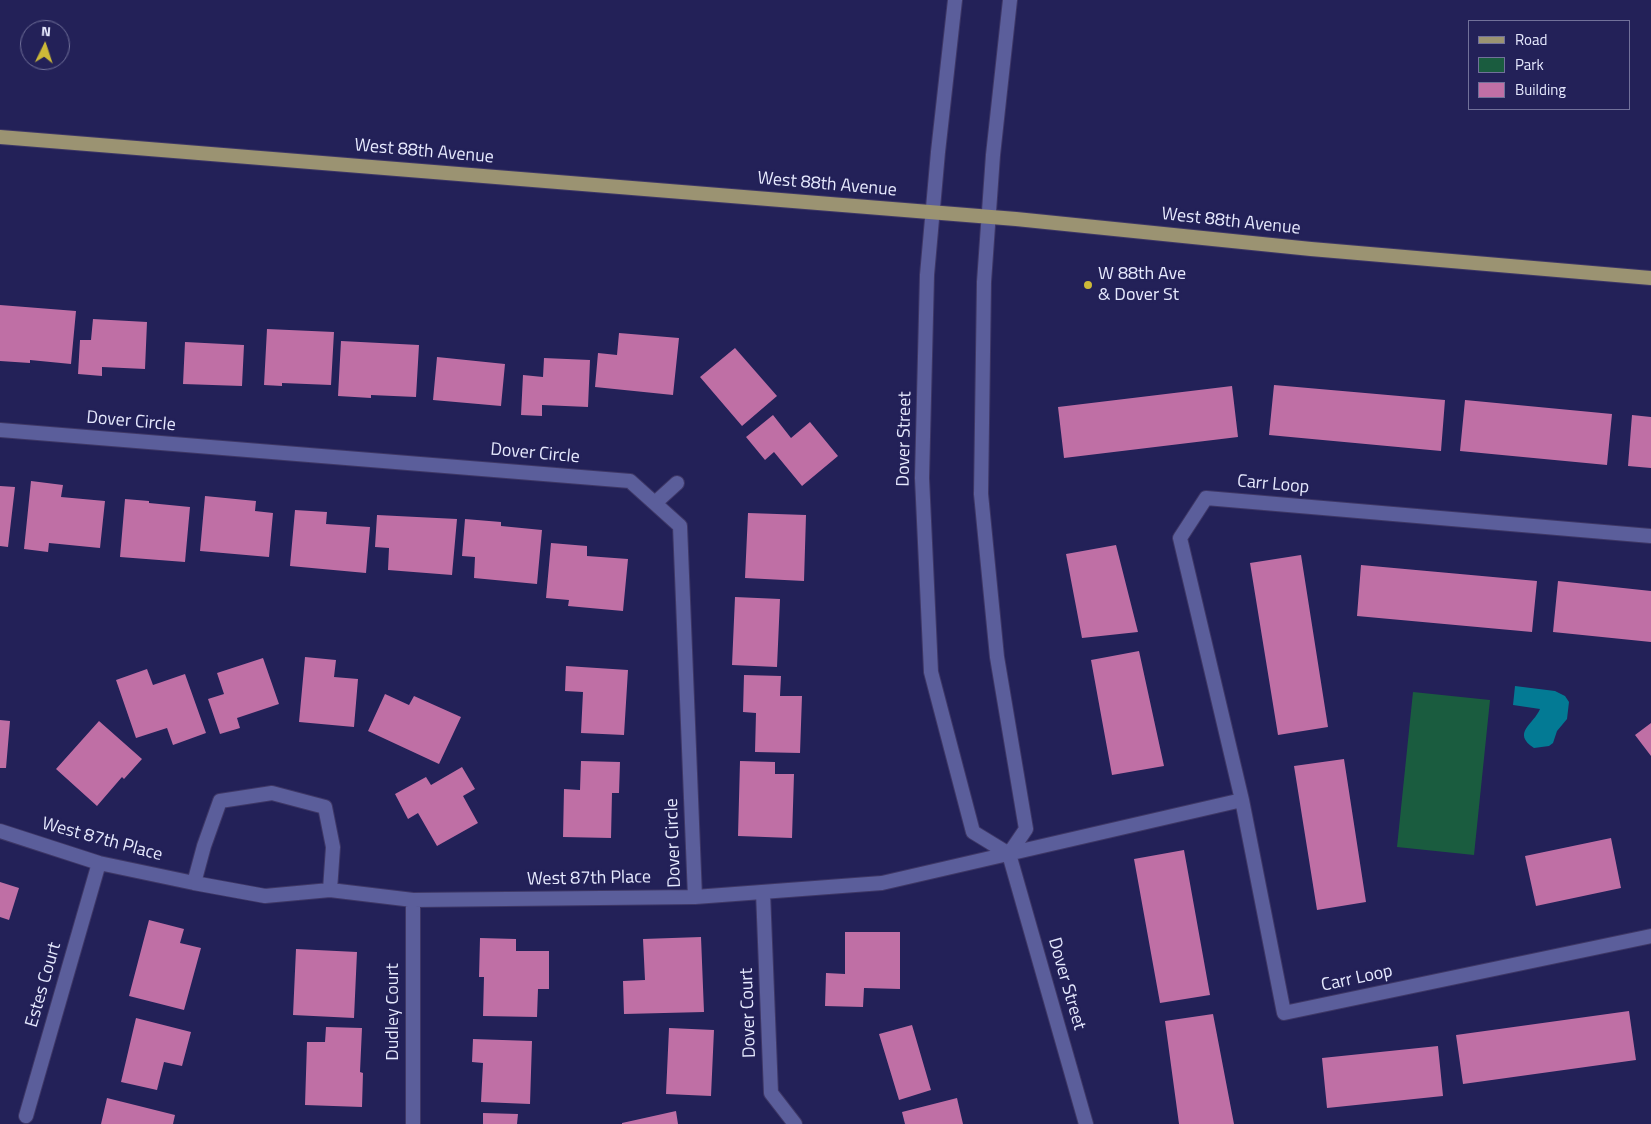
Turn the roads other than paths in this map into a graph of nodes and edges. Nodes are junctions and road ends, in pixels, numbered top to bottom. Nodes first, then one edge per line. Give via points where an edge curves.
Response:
1 (955, 0) edge
2 (1010, 0) edge
3 (0, 137) edge
4 (932, 212) junction
5 (988, 217) junction
6 (1651, 278) edge
7 (0, 430) edge
8 (676, 483) dead end
9 (655, 503) junction
10 (1651, 536) edge
11 (1242, 800) junction
12 (0, 830) edge
13 (1009, 854) junction
14 (99, 863) junction
15 (194, 884) junction
16 (330, 890) junction
17 (763, 892) junction
18 (696, 897) junction
19 (413, 900) junction
20 (1651, 936) edge
21 (26, 1116) dead end
22 (413, 1124) edge
23 (795, 1124) edge
24 (1086, 1124) edge

1 - 4 street, Dover Street
2 - 5 street
3 - 4 main road, West 88th Avenue
4 - 5 main road, West 88th Avenue
4 - 13 street, Dover Street via 927,275 922,478 932,672 973,832
5 - 6 main road, West 88th Avenue
5 - 13 street via 983,292 981,494 997,658 1026,830
7 - 9 street, Dover Circle via 630,481
8 - 9 street
9 - 18 street, Dover Circle via 680,526
10 - 11 street, Carr Loop via 1206,498 1180,538
11 - 13 street
11 - 20 street, Carr Loop via 1284,1013
12 - 14 street, West 87th Place
13 - 17 street, West 87th Place via 882,883
13 - 24 street, Dover Street
14 - 15 street, West 87th Place
14 - 21 street, Estes Court
15 - 16 street, West 87th Place via 265,896
15 - 16 street via 220,800 272,792 325,807 333,847
16 - 19 street, West 87th Place
17 - 18 street, West 87th Place
17 - 23 street, Dover Court via 771,1093
18 - 19 street, West 87th Place
19 - 22 street, Dudley Court

